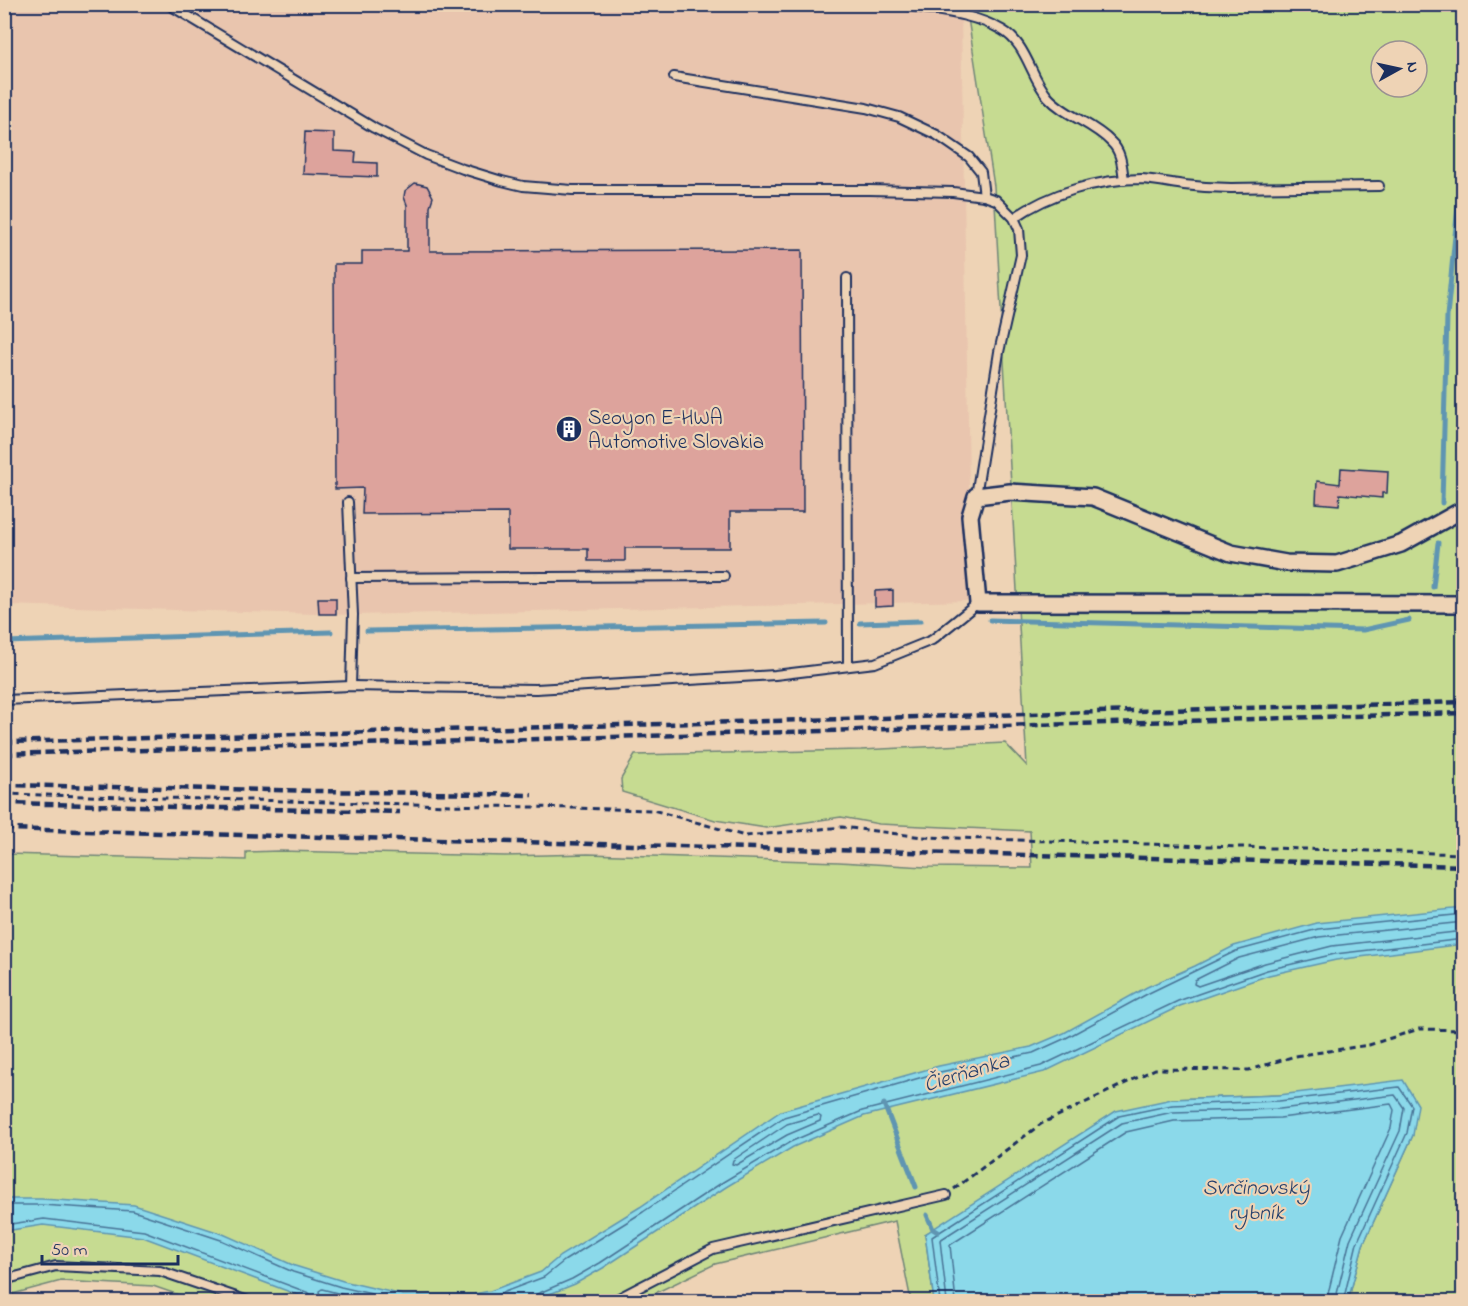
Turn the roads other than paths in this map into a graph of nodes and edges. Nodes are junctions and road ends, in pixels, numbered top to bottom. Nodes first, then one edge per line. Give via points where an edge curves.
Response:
1 (168, 4) edge
2 (900, 4) edge
3 (674, 77) dead end
4 (1124, 180) junction
5 (1379, 186) dead end
6 (984, 196) junction
7 (1014, 218) junction
8 (847, 278) dead end
9 (976, 496) junction
10 (348, 502) dead end
11 (1464, 509) edge
12 (724, 576) dead end
13 (351, 578) junction
14 (978, 603) junction
15 (1464, 604) edge
16 (848, 666) junction
17 (351, 686) junction
18 (4, 700) edge
19 (946, 1195) road end
20 (4, 1280) edge
21 (251, 1302) edge
22 (611, 1302) edge

1 - 6 lane via 333,105 410,147 454,166 512,183 593,191 870,190
2 - 4 lane via 963,15 1004,31 1015,40 1047,96 1112,142 1122,161
3 - 6 lane via 899,117 937,135 969,157 981,172
4 - 5 lane via 1231,188
4 - 7 lane via 1068,192
6 - 7 lane via 996,200
7 - 9 lane via 1021,255 999,352
8 - 16 lane
9 - 11 street via 1010,492 1093,497 1231,552 1287,563 1337,564 1401,544
9 - 14 street via 970,516
10 - 13 lane
12 - 13 lane
13 - 17 lane
14 - 15 street
14 - 16 lane via 932,640 875,663
16 - 17 lane via 775,675 536,689
17 - 18 lane
19 - 22 lane via 713,1250
20 - 21 lane via 56,1266 160,1271

